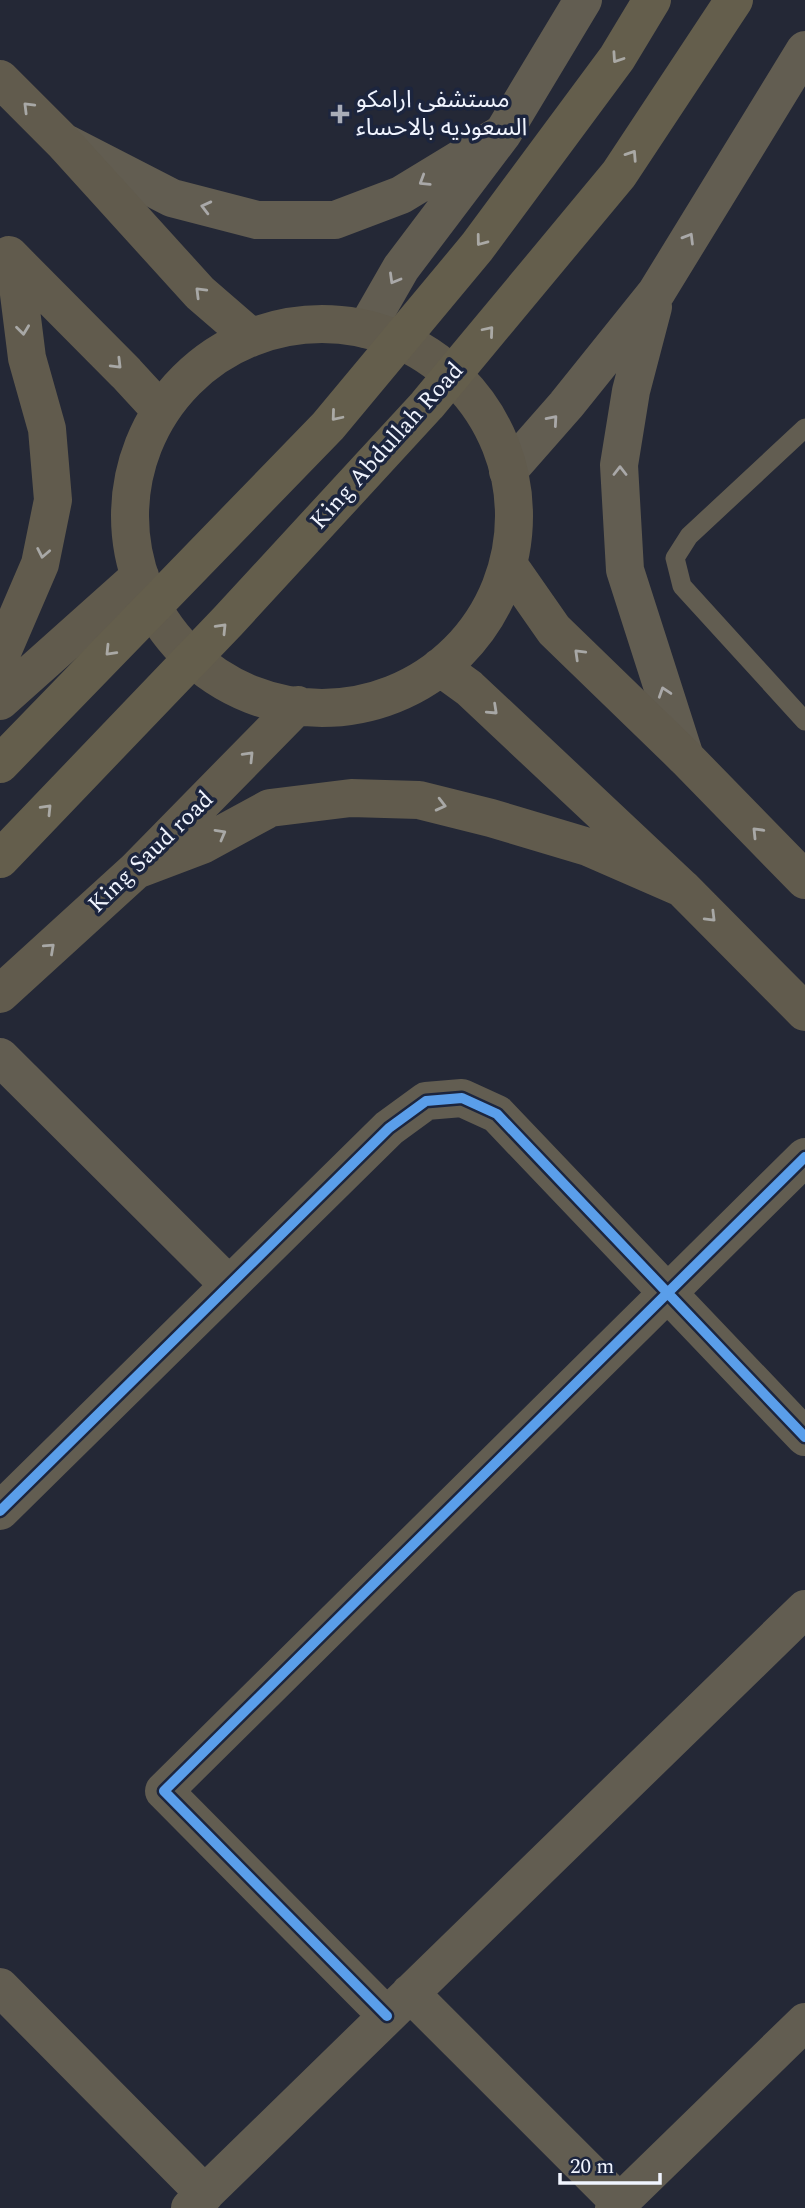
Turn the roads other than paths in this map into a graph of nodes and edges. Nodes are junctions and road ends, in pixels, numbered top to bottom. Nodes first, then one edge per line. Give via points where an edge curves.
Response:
1 (583, 0) edge
2 (652, 0) edge
3 (734, 0) edge
4 (805, 50) edge
5 (0, 79) edge
6 (503, 133) junction
7 (62, 142) junction
8 (8, 254) edge
9 (656, 293) junction
10 (366, 329) junction
11 (251, 337) junction
12 (161, 411) junction
13 (805, 428) edge
14 (508, 471) junction
15 (508, 564) junction
16 (140, 576) junction
17 (0, 657) edge
18 (440, 667) junction
19 (0, 701) edge
20 (298, 705) junction
21 (805, 721) edge
22 (685, 757) junction
23 (0, 764) edge
24 (0, 859) edge
25 (136, 870) junction
26 (805, 880) edge
27 (682, 888) junction
28 (0, 994) edge
29 (805, 1013) edge
30 (0, 1057) edge
31 (805, 1157) edge
32 (229, 1285) junction
33 (667, 1293) junction
34 (805, 1437) edge
35 (0, 1511) edge
36 (805, 1609) edge
37 (0, 1987) edge
38 (399, 2005) junction
39 (805, 2022) edge
40 (197, 2201) edge
41 (617, 2206) edge

1 - 6 street
2 -> 23 main road via 617,58 477,247 328,425
24 -> 3 main road, King Abdullah Road via 427,405 619,174
9 -> 4 street
7 -> 5 main road
6 -> 7 street via 401,195 335,220 257,220 172,198
6 -> 10 street via 401,268
11 -> 7 main road via 200,293
8 -> 12 main road
8 -> 17 main road via 27,358 47,429 53,500 40,564
14 -> 9 street
22 -> 9 street via 625,570 619,465 631,391
10 - 11 main road via 308,324
10 - 14 main road via 421,351 465,389 489,423
11 - 12 main road via 201,366
12 - 16 main road via 142,446 133,478 132,544
13 - 21 lane via 688,536 676,558 682,586
14 - 15 main road via 513,533
15 - 18 main road via 483,620
22 -> 15 main road via 554,630
16 - 19 main road
16 - 20 main road via 153,607 195,659 251,694
18 - 20 main road via 382,698 349,706
18 -> 27 main road via 469,688
25 -> 20 main road, King Saud road
26 -> 22 main road
25 -> 27 main road via 202,845 270,807 351,798 419,800 588,847
28 -> 25 main road, King Saud road
27 -> 29 main road
30 - 32 street
31 - 33 street
32 - 33 street via 389,1128 426,1101 462,1098 497,1114
32 - 35 street
33 - 34 street
33 - 38 street via 164,1791
36 - 38 street
37 - 40 street
38 - 40 street
38 - 41 street
39 - 41 street

